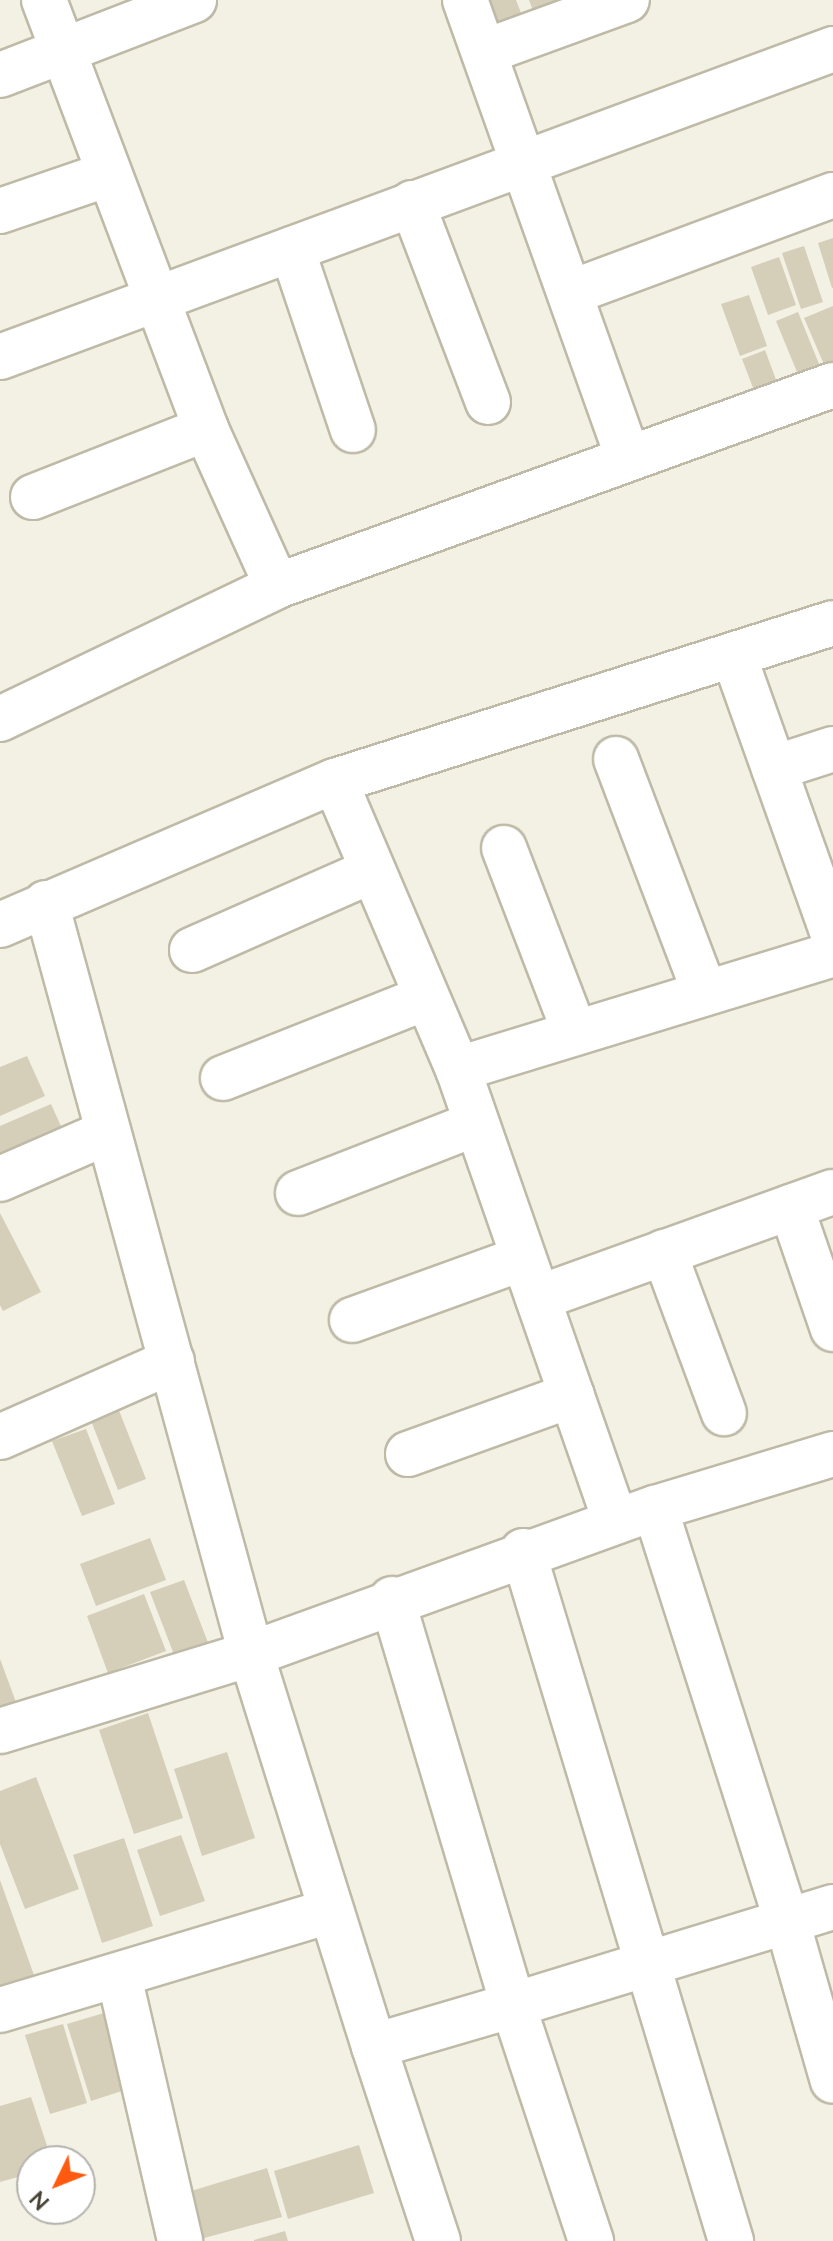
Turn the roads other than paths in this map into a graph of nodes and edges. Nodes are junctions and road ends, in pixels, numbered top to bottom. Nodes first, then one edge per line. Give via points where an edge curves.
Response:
1 (44, 0) edge
2 (194, 0) edge
3 (465, 0) edge
4 (627, 0) edge
5 (833, 49) edge
6 (63, 50) junction
7 (484, 52) junction
8 (0, 75) edge
9 (522, 168) junction
10 (108, 174) junction
11 (833, 195) edge
12 (412, 203) junction
13 (0, 211) edge
14 (292, 249) junction
15 (572, 292) junction
16 (155, 295) junction
17 (0, 357) edge
18 (833, 385) edge
19 (488, 402) dead end
20 (206, 429) junction
21 (353, 430) dead end
22 (628, 459) junction
23 (33, 497) dead end
24 (277, 586) junction
25 (833, 623) edge
26 (734, 656) junction
27 (0, 719) edge
28 (833, 749) edge
29 (616, 759) dead end
30 (774, 768) junction
31 (335, 781) junction
32 (504, 848) dead end
33 (371, 871) junction
34 (46, 903) junction
35 (829, 908) edge
36 (0, 925) edge
37 (192, 950) dead end
38 (833, 954) edge
39 (704, 991) junction
40 (425, 998) junction
41 (575, 1033) junction
42 (458, 1069) junction
43 (223, 1078) dead end
44 (475, 1124) junction
45 (108, 1132) junction
46 (0, 1179) edge
47 (833, 1192) edge
48 (298, 1193) dead end
49 (791, 1207) junction
50 (664, 1252) junction
51 (530, 1278) junction
52 (352, 1320) dead end
53 (833, 1329) edge
54 (172, 1361) junction
55 (572, 1395) junction
56 (724, 1413) dead end
57 (0, 1437) edge
58 (408, 1454) dead end
59 (833, 1454) edge
60 (635, 1514) junction
61 (523, 1551) junction
62 (392, 1599) junction
63 (251, 1654) junction
64 (0, 1731) edge
65 (833, 1907) edge
66 (330, 1911) junction
67 (787, 1921) junction
68 (648, 1964) junction
69 (119, 1976) junction
70 (513, 2005) junction
71 (0, 2010) edge
72 (374, 2046) junction
73 (833, 2081) edge
74 (180, 2241) edge
75 (438, 2241) edge
76 (591, 2241) edge
77 (731, 2241) edge

1 - 6 street
2 - 6 street
3 - 7 street
4 - 7 street
5 - 9 street
6 - 8 street
6 - 10 street
7 - 9 street
9 - 12 street
9 - 15 street
10 - 13 street
10 - 16 street
11 - 15 street
12 - 14 street
12 - 19 street
14 - 16 street
14 - 21 street
15 - 22 street
16 - 17 street
16 - 20 street
18 - 22 street
20 - 23 street
20 - 24 street
22 - 24 street
24 - 27 street
25 - 26 street
26 - 30 street
26 - 31 street
28 - 30 street
29 - 39 street
30 - 35 street
31 - 33 street
31 - 34 street
32 - 41 street
33 - 37 street
33 - 40 street
34 - 36 street
34 - 45 street
38 - 39 street
39 - 41 street
40 - 42 street
40 - 43 street
41 - 42 street
42 - 44 street
44 - 48 street
44 - 51 street
45 - 46 street
45 - 54 street
47 - 49 street
49 - 50 street
49 - 53 street
50 - 51 street
50 - 56 street
51 - 52 street
51 - 55 street
54 - 57 street
54 - 63 street
55 - 58 street
55 - 60 street
59 - 60 street
60 - 61 street
60 - 67 street
61 - 62 street
61 - 68 street
62 - 63 street
62 - 70 street
63 - 64 street
63 - 66 street
65 - 67 street
66 - 69 street
66 - 72 street
67 - 68 street
67 - 73 street
68 - 70 street
68 - 77 street
69 - 71 street
69 - 74 street
70 - 72 street
70 - 76 street
72 - 75 street

